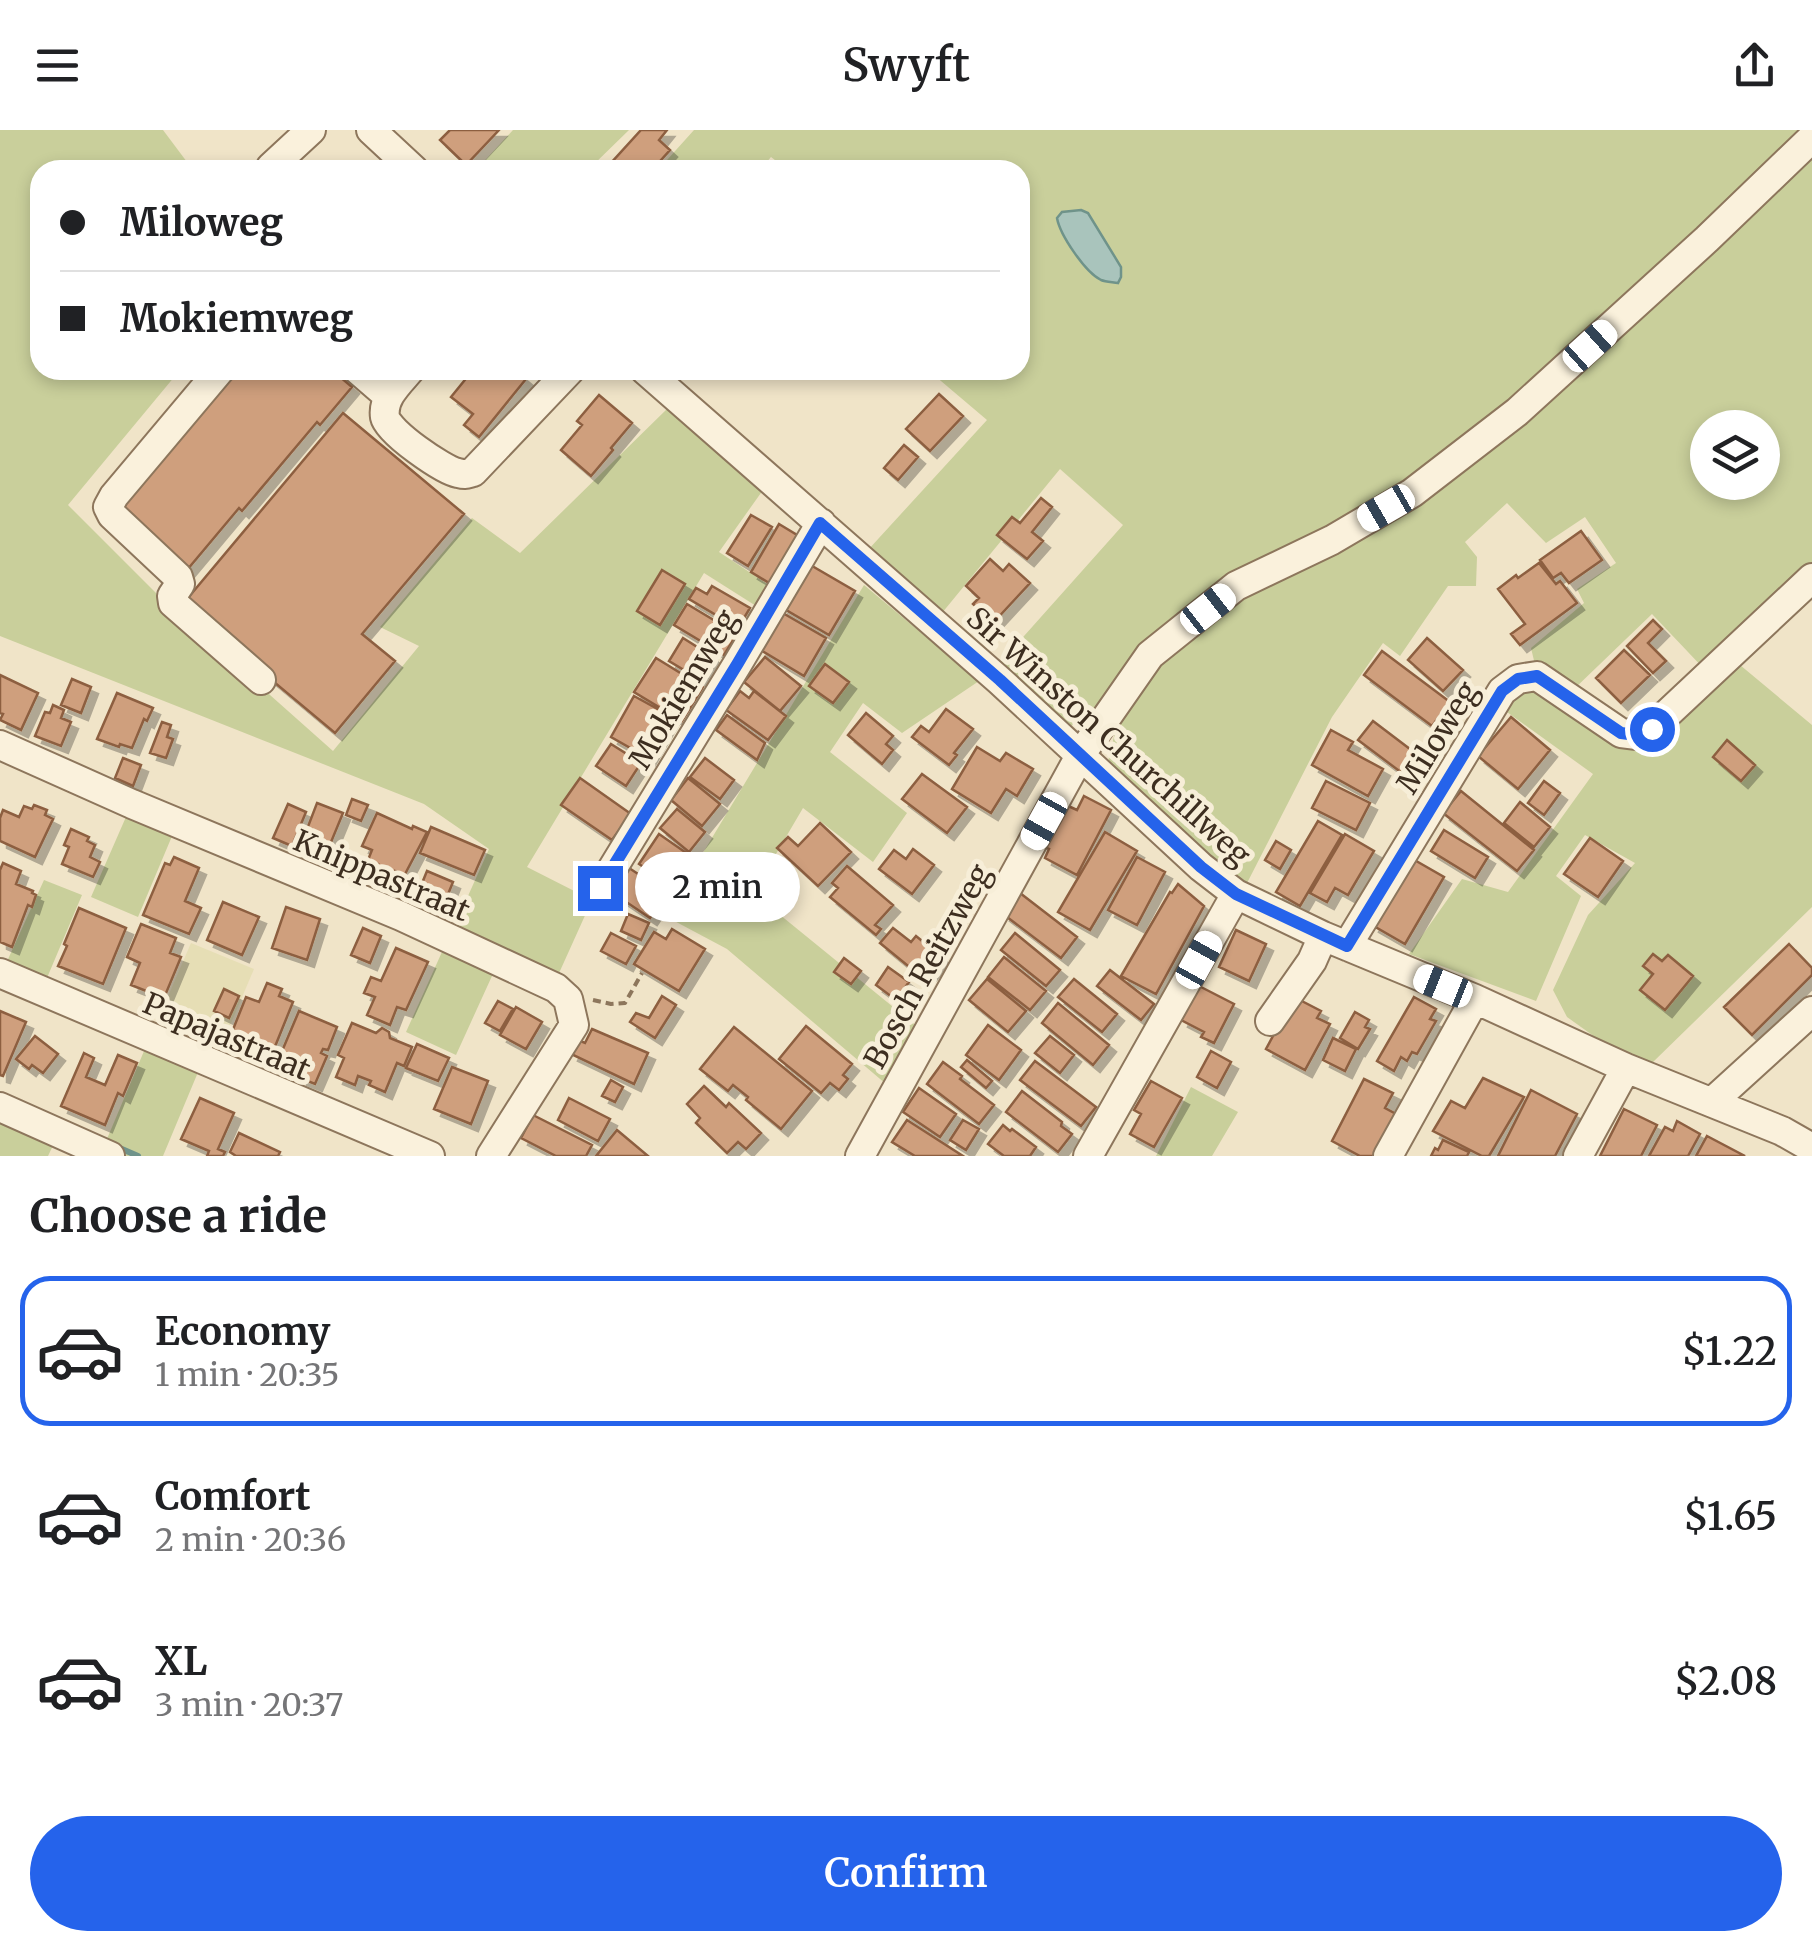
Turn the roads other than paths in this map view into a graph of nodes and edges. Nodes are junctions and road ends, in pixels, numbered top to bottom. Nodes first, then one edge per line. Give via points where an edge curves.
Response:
1 (311, 130) edge
2 (371, 130) edge
3 (1812, 138) edge
4 (278, 160) edge
5 (396, 160) edge
6 (212, 380) edge
7 (370, 380) edge
8 (402, 380) edge
9 (560, 380) edge
10 (656, 380) edge
11 (388, 396) junction
12 (820, 523) junction
13 (1812, 578) edge
14 (261, 680) dead end
15 (0, 745) edge
16 (1081, 754) junction
17 (600, 888) dead end
18 (1236, 894) junction
19 (1335, 941) junction
20 (0, 973) edge
21 (1475, 1000) junction
22 (1812, 1011) edge
23 (1270, 1021) dead end
24 (1626, 1068) junction
25 (1712, 1102) junction
26 (0, 1107) edge
27 (1812, 1148) edge
28 (110, 1156) edge
29 (430, 1156) edge
30 (491, 1156) edge
31 (860, 1156) edge
32 (1088, 1156) edge
33 (1388, 1156) edge
34 (1578, 1156) edge

1 - 4 street
2 - 5 street
3 - 16 street, Bosch Reitzweg via 1517,412 1412,493 1236,586 1150,655
6 - 14 street via 108,507 178,576 173,603
7 - 11 street
8 - 11 street
9 - 11 street via 463,475 396,434 386,422
10 - 12 street, Sir Winston Churchillweg
12 - 16 street, Sir Winston Churchillweg
12 - 17 street, Mokiemweg
13 - 19 street, Miloweg via 1652,729 1636,735 1621,733 1537,676 1502,691
15 - 30 street, Knippastraat via 556,988 568,1000 574,1024
16 - 18 street, Sir Winston Churchillweg
16 - 31 street, Bosch Reitzweg
18 - 19 street, Sir Winston Churchillweg
18 - 32 street
19 - 21 street, Sir Winston Churchillweg
19 - 23 street via 1312,961
20 - 29 street, Papajastraat
21 - 24 street, Sir Winston Churchillweg
21 - 33 street
22 - 25 street
24 - 25 street, Sir Winston Churchillweg
24 - 34 street
25 - 27 street, Sir Winston Churchillweg
26 - 28 street

